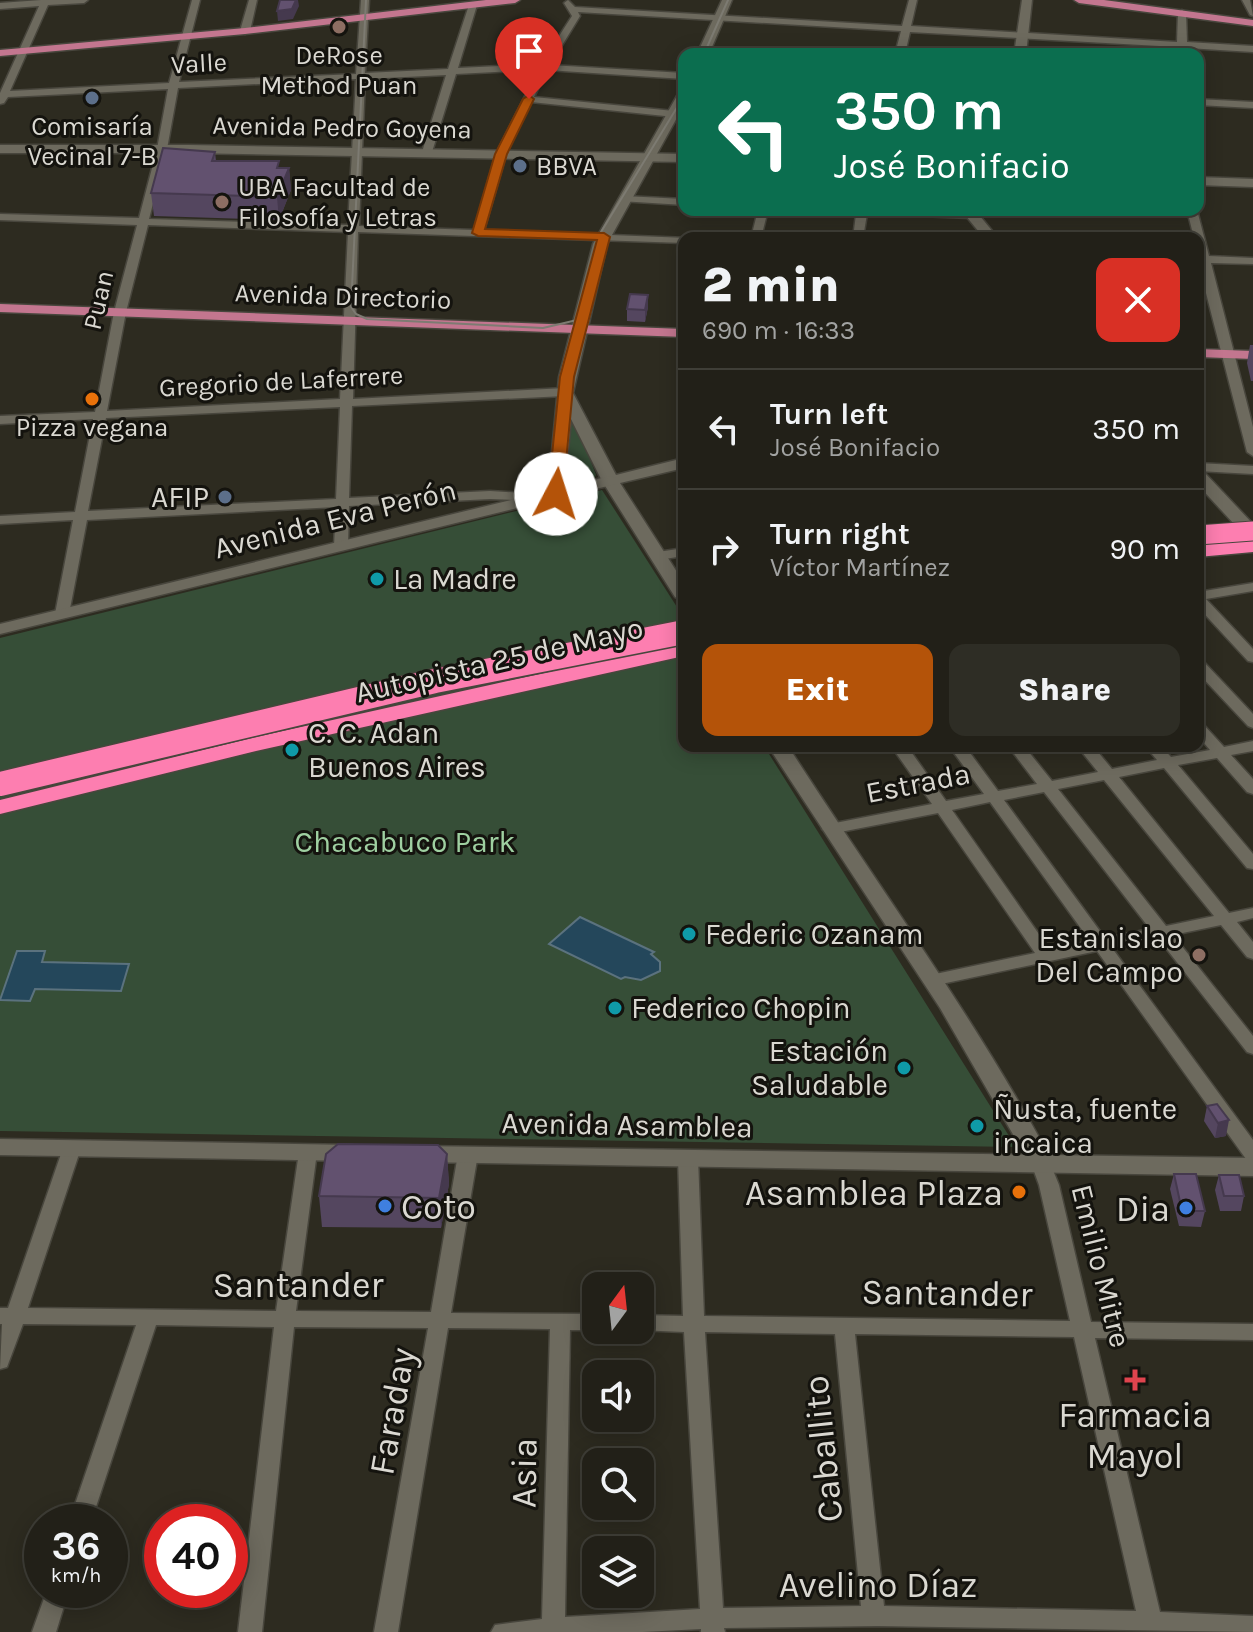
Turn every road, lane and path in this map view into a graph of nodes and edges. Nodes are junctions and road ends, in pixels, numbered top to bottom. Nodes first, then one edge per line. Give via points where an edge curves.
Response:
1 (84, 0) edge
2 (196, 0) edge
3 (253, 0) edge
4 (365, 0) edge
5 (515, 0) edge
6 (727, 0) edge
7 (913, 0) edge
8 (1027, 0) edge
9 (1079, 0) edge
10 (1246, 0) edge
11 (45, 2) edge
12 (569, 4) edge
13 (473, 5) junction
14 (0, 6) edge
15 (1182, 13) junction
16 (1253, 13) edge
17 (364, 18) junction
18 (719, 18) junction
19 (1253, 23) edge
20 (905, 29) junction
21 (245, 31) junction
22 (187, 36) junction
23 (1022, 36) junction
24 (706, 48) edge
25 (901, 48) edge
26 (1021, 48) edge
27 (1170, 48) edge
28 (1182, 48) edge
29 (1204, 49) edge
30 (1253, 49) edge
31 (21, 51) junction
32 (0, 53) edge
33 (544, 67) junction
34 (453, 72) junction
35 (678, 76) edge
36 (361, 77) junction
37 (173, 87) junction
38 (2, 99) edge
39 (529, 99) junction
40 (1204, 102) edge
41 (1253, 105) edge
42 (678, 115) edge
43 (0, 149) edge
44 (162, 149) junction
45 (356, 151) junction
46 (427, 152) junction
47 (501, 154) junction
48 (648, 157) junction
49 (678, 158) edge
50 (1204, 181) edge
51 (1253, 183) edge
52 (624, 199) junction
53 (678, 202) edge
54 (972, 216) edge
55 (0, 217) edge
56 (144, 222) junction
57 (355, 229) junction
58 (986, 232) edge
59 (478, 233) junction
60 (604, 237) junction
61 (678, 240) edge
62 (1204, 259) edge
63 (1253, 261) edge
64 (1204, 266) edge
65 (0, 308) edge
66 (120, 312) junction
67 (350, 320) junction
68 (580, 328) junction
69 (678, 333) edge
70 (1204, 353) edge
71 (1230, 354) junction
72 (1253, 355) edge
73 (565, 392) junction
74 (347, 402) junction
75 (101, 414) junction
76 (0, 420) edge
77 (1253, 452) edge
78 (678, 464) edge
79 (1204, 467) edge
80 (1253, 470) edge
81 (610, 481) junction
82 (1204, 481) edge
83 (549, 496) junction
84 (343, 503) junction
85 (81, 515) junction
86 (0, 520) edge
87 (1253, 533) edge
88 (1204, 535) edge
89 (341, 546) junction
90 (1253, 546) edge
91 (1204, 550) edge
92 (678, 553) edge
93 (658, 556) junction
94 (1253, 587) edge
95 (678, 588) edge
96 (1204, 597) edge
97 (1204, 605) edge
98 (62, 614) junction
99 (0, 629) edge
100 (678, 633) edge
101 (678, 650) edge
102 (1253, 658) edge
103 (1204, 670) edge
104 (1253, 723) edge
105 (1204, 734) edge
106 (1253, 746) edge
107 (782, 752) edge
108 (903, 752) edge
109 (961, 752) edge
110 (1021, 752) edge
111 (1090, 752) edge
112 (1158, 752) edge
113 (1221, 752) junction
114 (1168, 763) junction
115 (1108, 775) junction
116 (0, 784) edge
117 (1048, 786) junction
118 (1253, 789) edge
119 (994, 797) junction
120 (0, 807) edge
121 (944, 807) junction
122 (830, 829) junction
123 (1253, 864) edge
124 (1253, 913) edge
125 (1225, 919) junction
126 (1162, 932) junction
127 (1100, 945) junction
128 (1253, 953) edge
129 (1046, 956) junction
130 (932, 980) junction
131 (1253, 1048) edge
132 (0, 1147) edge
133 (72, 1148) junction
134 (308, 1152) junction
135 (369, 1153) edge
136 (397, 1153) edge
137 (468, 1154) junction
138 (1253, 1154) edge
139 (688, 1158) junction
140 (1041, 1163) junction
141 (1253, 1167) edge
142 (8, 1316) edge
143 (149, 1316) junction
144 (285, 1318) junction
145 (441, 1318) junction
146 (560, 1321) junction
147 (582, 1322) edge
148 (654, 1323) edge
149 (694, 1324) junction
150 (844, 1324) junction
151 (1084, 1329) junction
152 (1253, 1332) edge
153 (0, 1361) edge
154 (86, 1504) edge
155 (52, 1608) edge
156 (873, 1615) junction
157 (713, 1626) edge
158 (1253, 1626) edge
159 (553, 1627) junction
160 (1151, 1627) edge
161 (44, 1632) edge
162 (250, 1632) edge
163 (386, 1632) edge
164 (503, 1632) edge

1 - 11 street
2 - 22 street, Puan
3 - 21 street
4 - 17 street
5 - 13 main road
6 - 18 street
7 - 20 street
8 - 23 street
9 - 15 main road
10 - 16 street
11 - 14 street
11 - 31 street
12 - 18 street
12 - 33 street via 576,16
13 - 17 main road
13 - 34 street
15 - 19 main road
15 - 28 street
17 - 21 main road
17 - 36 street
18 - 20 street
18 - 24 street
20 - 23 street
20 - 25 street
21 - 22 main road
22 - 31 main road
22 - 37 street, Puan
23 - 26 street
23 - 27 street
29 - 30 street
31 - 32 main road
31 - 38 street
33 - 34 street, Valle
33 - 35 street, Valle
33 - 39 street
34 - 36 street, Valle
34 - 46 street
36 - 37 street, Valle
36 - 45 street
37 - 38 street, Valle
37 - 44 street, Puan
39 - 42 street
39 - 47 street
40 - 41 street
42 - 48 street
43 - 44 street, Avenida Pedro Goyena
44 - 45 street, Avenida Pedro Goyena
44 - 56 street, Puan
45 - 46 street, Avenida Pedro Goyena
45 - 57 street
46 - 47 street, Avenida Pedro Goyena
47 - 48 street, Avenida Pedro Goyena
47 - 59 street
48 - 49 street, Avenida Pedro Goyena
48 - 52 street
50 - 51 street
52 - 53 street
52 - 60 street
54 - 58 street
55 - 56 street
56 - 57 street
56 - 66 street, Puan
57 - 59 street
57 - 67 street
59 - 60 street
60 - 61 street
60 - 68 street
62 - 63 street
64 - 71 street
65 - 66 main road, Avenida Directorio
66 - 67 main road, Avenida Directorio
66 - 75 street, Puan
67 - 68 main road, Avenida Directorio
67 - 74 street
68 - 69 main road, Avenida Directorio
68 - 73 street
70 - 71 main road
71 - 72 main road
71 - 77 street
73 - 74 street, Gregorio de Laferrere
73 - 81 street
73 - 83 street
74 - 75 street, Gregorio de Laferrere
74 - 84 street
75 - 76 street, Gregorio de Laferrere
75 - 85 street, Puan
78 - 81 street, Avenida Eva Perón
79 - 80 street
81 - 83 street, Avenida Eva Perón
81 - 93 street
82 - 87 street
83 - 84 street
83 - 89 street, Avenida Eva Perón
84 - 85 street
84 - 89 street
85 - 86 street
85 - 98 street, Puan
87 - 88 highway, bridge
89 - 98 street, Avenida Eva Perón
90 - 91 highway
92 - 93 street
93 - 95 street
94 - 96 street
97 - 102 street
98 - 99 street, Avenida Eva Perón
100 - 116 highway, Autopista 25 de Mayo, bridge via 435,681
101 - 120 highway, Autopista 25 de Mayo
103 - 104 street
105 - 113 street
106 - 113 street, Estrada
107 - 122 street, Emilio Mitre
108 - 121 street
109 - 119 street
110 - 117 street
111 - 115 street
112 - 114 street
113 - 114 street, Estrada
113 - 118 street
114 - 115 street, Estrada
114 - 123 street
115 - 117 street, Estrada
115 - 125 street
117 - 119 street, Estrada
117 - 126 street
119 - 121 street, Estrada
119 - 127 street
121 - 122 street, Estrada
121 - 129 street
122 - 130 street, Emilio Mitre
124 - 125 street
125 - 126 street
125 - 128 street
126 - 127 street
126 - 131 street
127 - 129 street
127 - 138 street
129 - 130 street
130 - 140 street, Emilio Mitre
132 - 133 street
133 - 134 street
133 - 142 street
134 - 135 street
134 - 144 street
136 - 137 street, Avenida Asamblea
137 - 139 street, Avenida Asamblea
137 - 145 street, Faraday
139 - 140 street, Avenida Asamblea
139 - 149 street
140 - 141 street, Avenida Asamblea
140 - 151 street, Emilio Mitre
142 - 143 street, Santander
142 - 153 street
143 - 144 street, Santander
143 - 154 street
144 - 145 street, Santander
144 - 162 street
145 - 146 street, Santander
145 - 163 street, Faraday
146 - 147 street, Santander
146 - 159 street, Asia
148 - 149 street, Santander
149 - 150 street, Santander
149 - 157 street
150 - 151 street, Santander
150 - 156 street, Caballito
151 - 152 street, Santander
151 - 160 street, Emilio Mitre
155 - 161 street
156 - 157 street, Avelino Díaz
156 - 160 street, Avelino Díaz
157 - 159 street, Avelino Díaz
158 - 160 street, Avelino Díaz
159 - 164 street, Avelino Díaz

